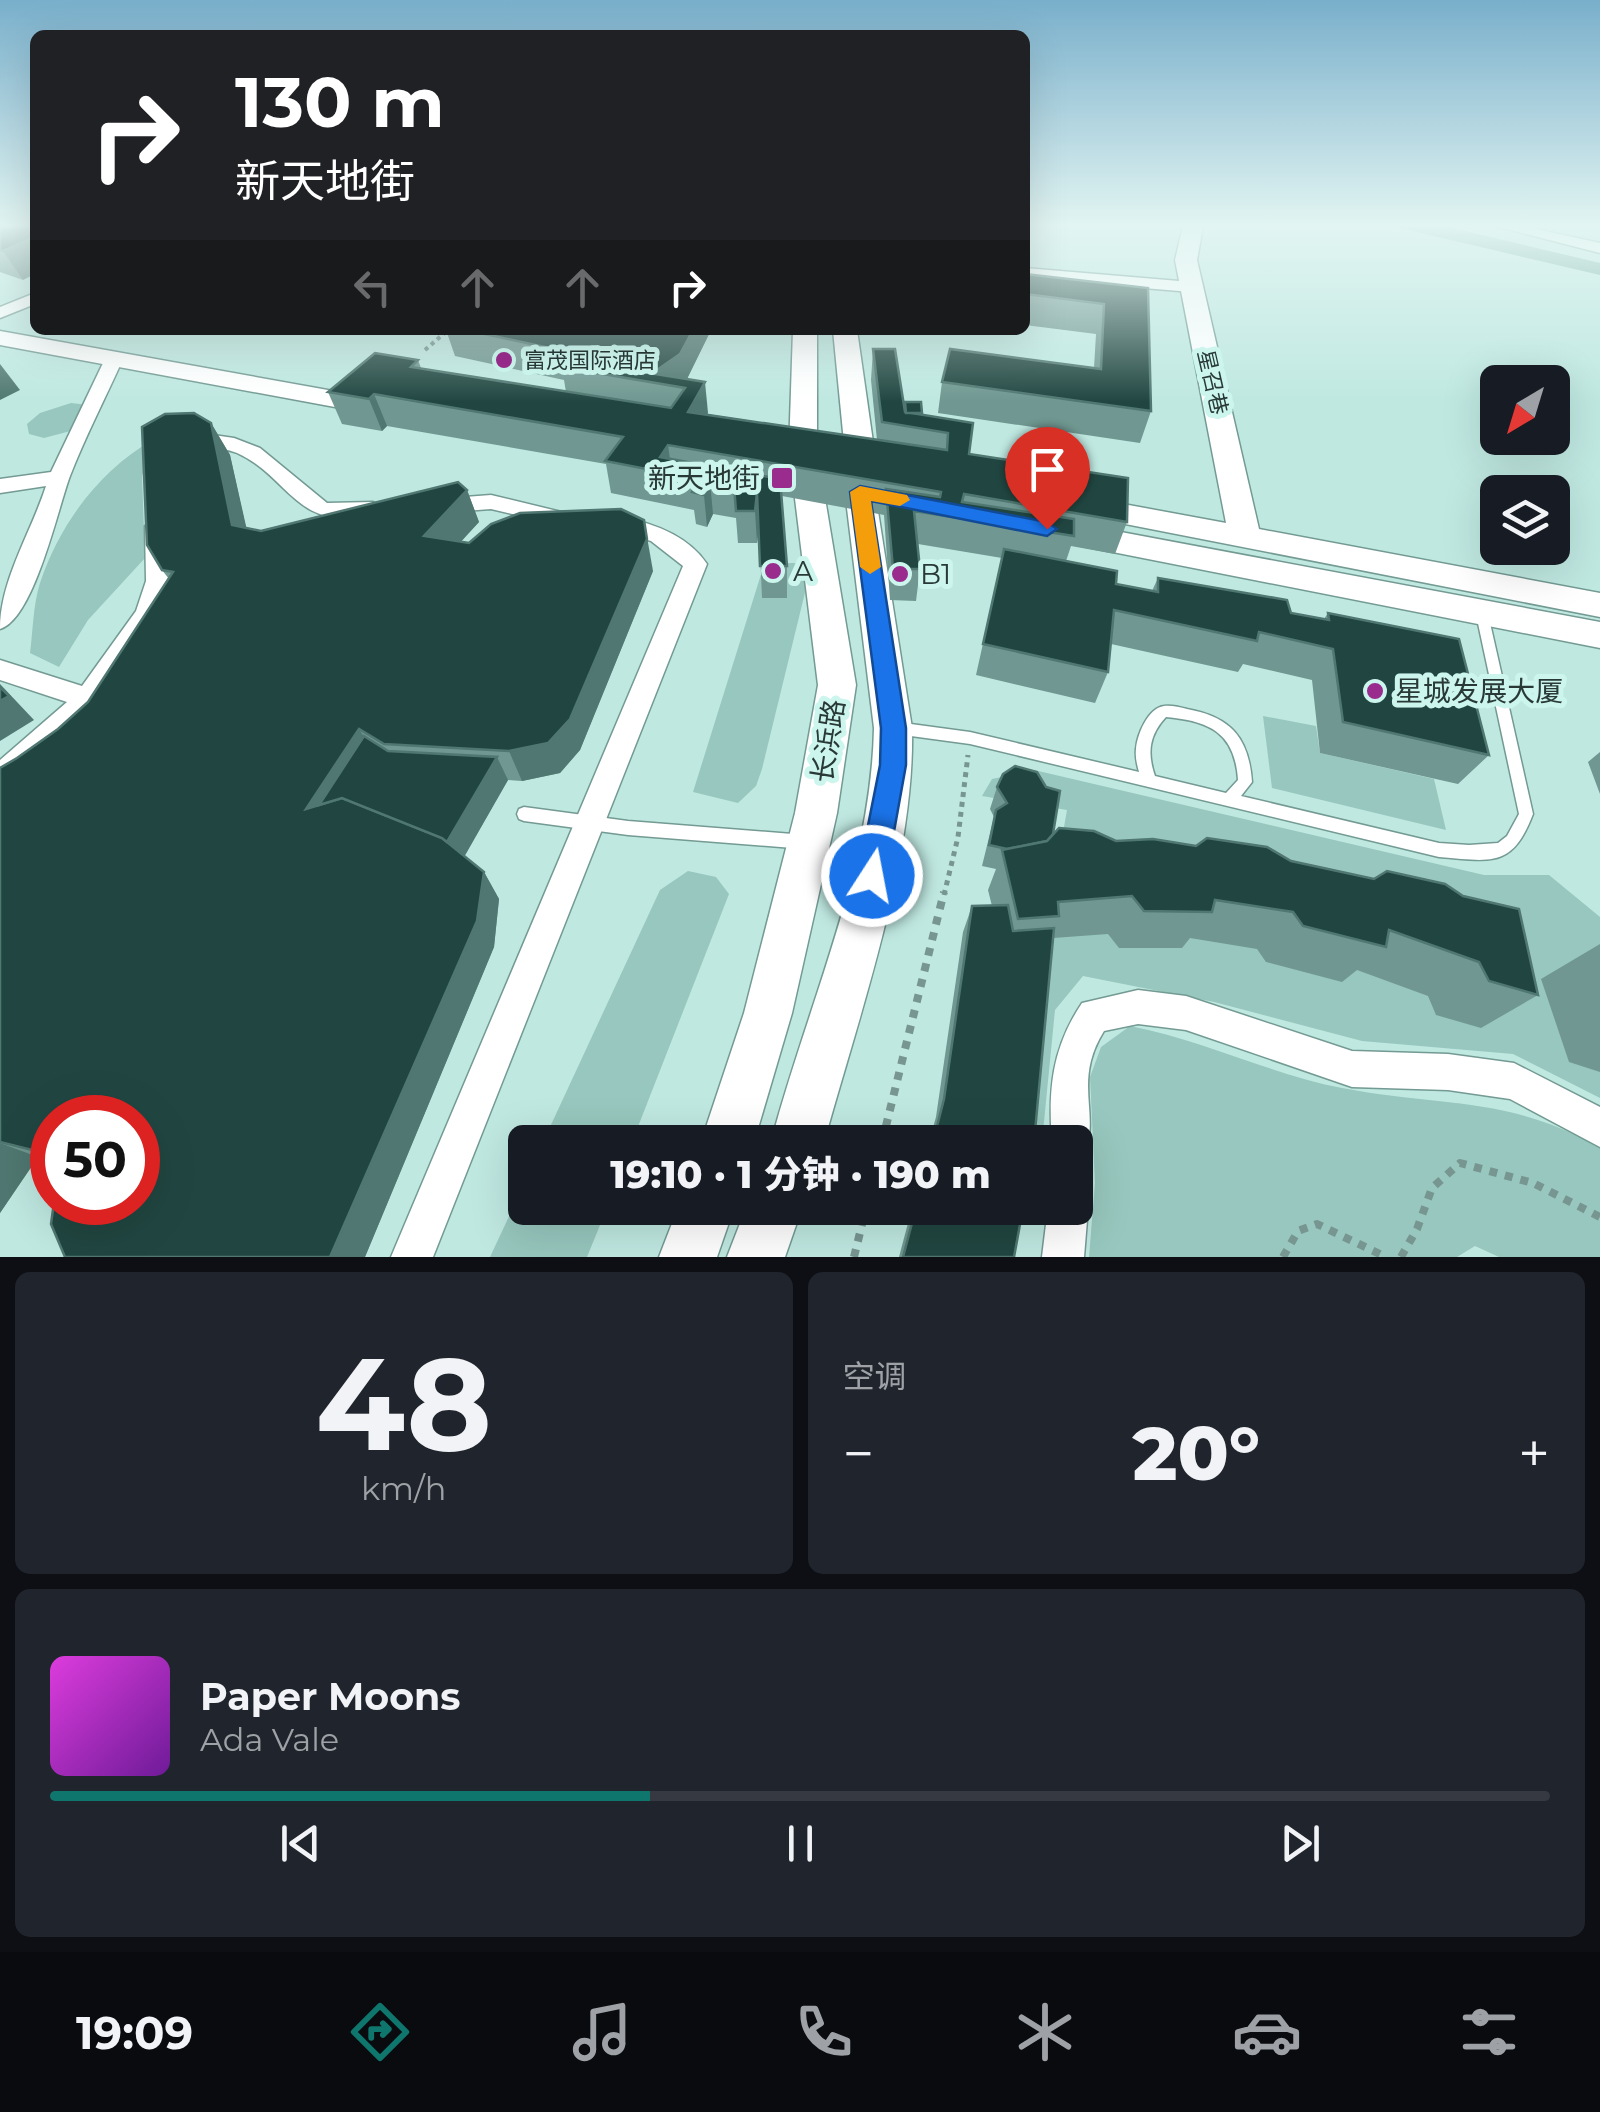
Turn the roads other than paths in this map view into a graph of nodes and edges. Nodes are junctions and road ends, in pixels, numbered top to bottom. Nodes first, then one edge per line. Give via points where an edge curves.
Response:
1 (1163, 285) edge
2 (1191, 287) joint
3 (30, 300) edge
4 (0, 313) edge
5 (15, 334) edge
6 (805, 335) edge
7 (846, 335) edge
8 (113, 362) junction
9 (164, 450) edge
10 (792, 464) junction
11 (60, 476) junction
12 (879, 481) junction
13 (0, 486) edge
14 (155, 498) edge
15 (1245, 539) junction
16 (1600, 605) edge
17 (1482, 614) junction
18 (0, 620) edge
19 (1600, 635) edge
20 (0, 670) edge
21 (88, 698) junction
22 (893, 728) junction
23 (0, 775) edge
24 (1150, 780) junction
25 (1230, 799) junction
26 (524, 814) dead end
27 (588, 822) junction
28 (809, 842) junction
29 (732, 1125) edge
30 (802, 1125) edge
31 (1070, 1125) edge
32 (1600, 1128) edge
33 (700, 1225) edge
34 (768, 1225) edge
35 (1067, 1225) edge
36 (412, 1257) edge
37 (688, 1257) edge
38 (756, 1257) edge
39 (1064, 1257) edge

1 - 2 street
2 - 15 main road, 星召巷
3 - 4 street
5 - 8 main road
5 - 8 main road via 244,368 397,401
6 - 10 main road, 长浜路
7 - 12 main road, 长浜路
8 - 11 street
9 - 27 street via 202,436 218,439 263,458 321,509 490,502 571,522 646,529 679,547 695,564
10 - 12 main road
10 - 28 main road, 长浜路 via 837,685
11 - 13 street
11 - 18 street via 44,528
12 - 22 main road, 长浜路
14 - 21 street via 157,587 112,670
15 - 16 main road
15 - 17 main road via 1050,515
17 - 19 main road
17 - 25 lane via 1524,793 1518,839 1497,852 1439,850
20 - 21 street
21 - 23 street
22 - 24 lane via 970,738
22 - 30 main road, 长浜路 via 893,765 865,913
24 - 25 lane
24 - 25 lane via 1140,759 1150,723 1163,711 1193,713 1218,723 1245,760 1245,782
26 - 27 lane
27 - 28 lane
27 - 36 street
28 - 29 main road, 长浜路 via 768,1013
31 - 32 street via 1066,1072 1078,1036 1094,1014 1138,1006 1186,1013 1352,1069 1514,1081
33 - 37 main road
34 - 38 main road
35 - 39 street

